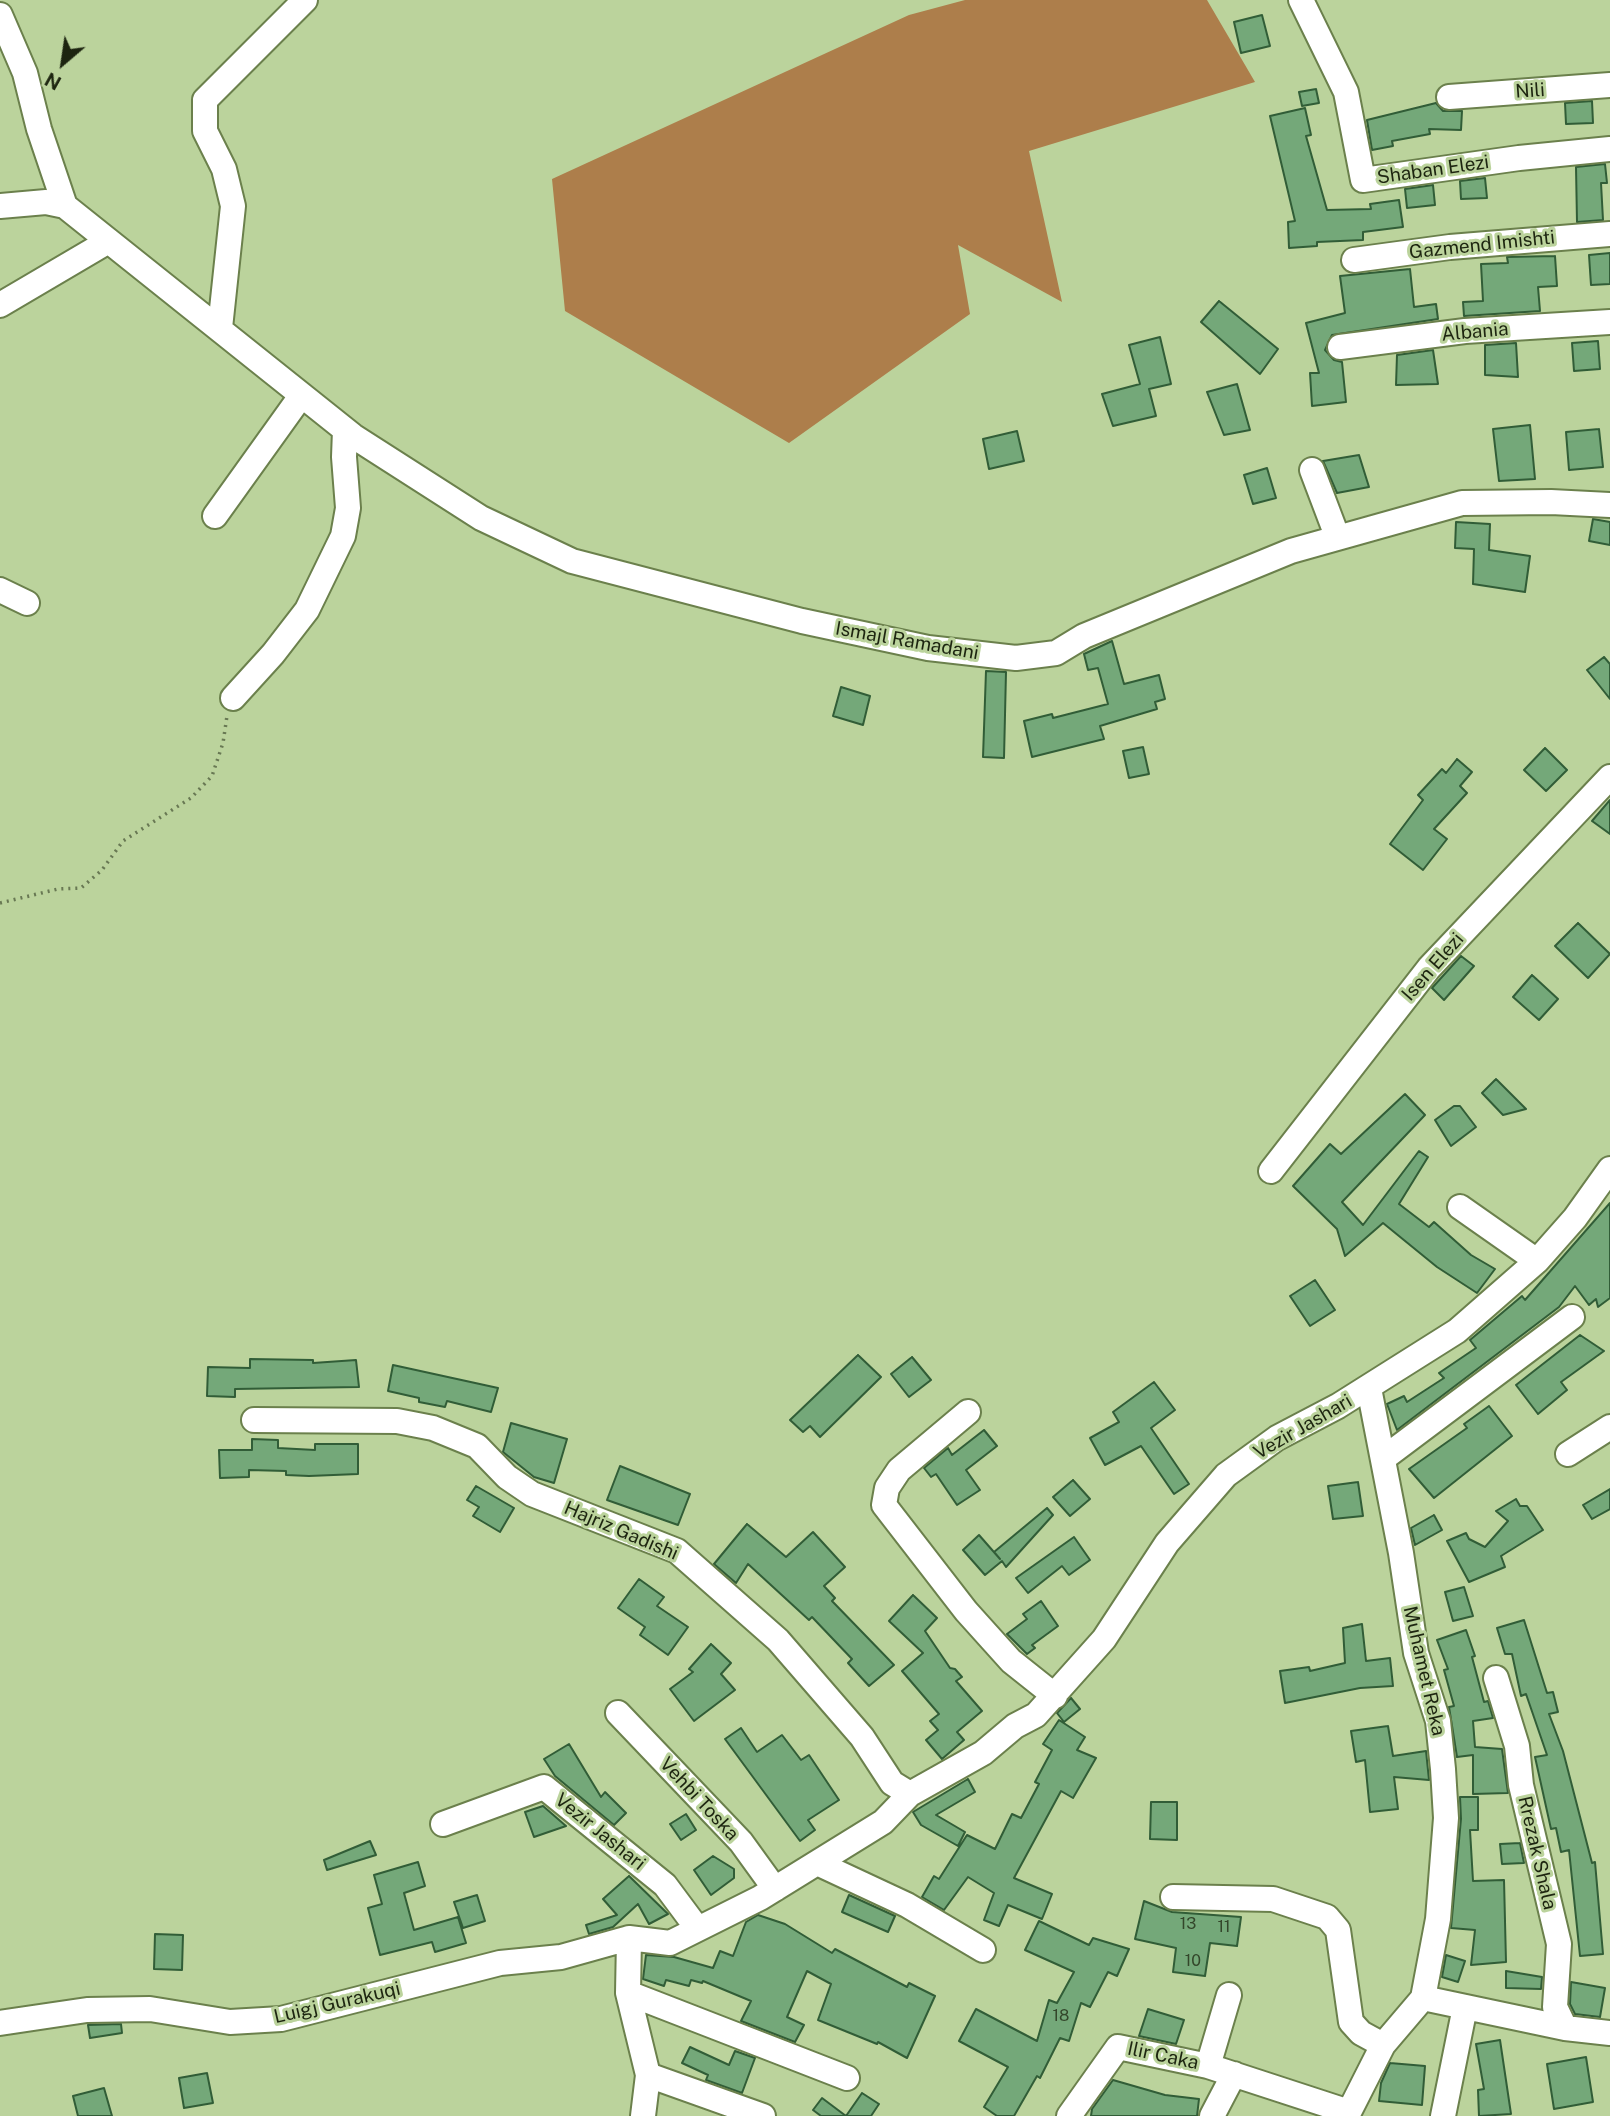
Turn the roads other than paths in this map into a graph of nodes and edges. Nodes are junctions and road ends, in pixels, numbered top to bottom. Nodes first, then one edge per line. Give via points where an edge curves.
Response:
1 (305, 0) edge
2 (1301, 0) edge
3 (0, 16) edge
4 (1610, 85) edge
5 (1449, 97) dead end
6 (1610, 149) edge
7 (0, 206) edge
8 (65, 206) junction
9 (1610, 234) edge
10 (107, 242) junction
11 (1354, 260) dead end
12 (0, 305) edge
13 (1610, 322) edge
14 (220, 328) junction
15 (1340, 347) dead end
16 (301, 396) junction
17 (345, 430) junction
18 (1312, 470) dead end
19 (1610, 505) edge
20 (215, 516) dead end
21 (1337, 536) junction
22 (0, 590) edge
23 (27, 603) dead end
24 (233, 698) road end
25 (1610, 777) edge
26 (1610, 1169) edge
27 (1271, 1171) dead end
28 (1460, 1207) dead end
29 (1537, 1261) junction
30 (1572, 1317) dead end
31 (1369, 1388) junction
32 (968, 1412) dead end
33 (254, 1420) dead end
34 (1610, 1427) edge
35 (1568, 1454) dead end
36 (1384, 1458) junction
37 (1496, 1678) dead end
38 (1055, 1696) junction
39 (618, 1713) dead end
40 (910, 1794) junction
41 (443, 1824) dead end
42 (817, 1863) junction
43 (775, 1889) junction
44 (1173, 1897) dead end
45 (697, 1928) junction
46 (629, 1938) junction
47 (983, 1951) dead end
48 (628, 1993) junction
49 (1228, 1995) dead end
50 (1423, 1998) junction
51 (1465, 2007) junction
52 (0, 2023) edge
53 (1565, 2028) junction
54 (1610, 2033) edge
55 (1383, 2045) junction
56 (1208, 2066) junction
57 (1234, 2074) junction
58 (648, 2075) junction
59 (847, 2078) dead end
60 (1348, 2114) edge
61 (643, 2116) edge
62 (763, 2116) edge
63 (1069, 2116) edge
64 (1212, 2116) edge
65 (1444, 2116) edge

1 - 14 street via 205,100 205,131 224,169 233,206
2 - 6 street, Shaban Elezi via 1346,92 1363,180
3 - 8 street via 25,73
4 - 5 street, Nili
7 - 8 street via 46,202
8 - 10 street, Ismajl Ramadani
9 - 11 street, Gazmend Imishti
10 - 12 street
10 - 14 street, Ismajl Ramadani via 120,247
13 - 15 street, Albania via 1465,331
14 - 16 street, Ismajl Ramadani
16 - 17 street, Ismajl Ramadani
16 - 20 street
17 - 21 street, Ismajl Ramadani via 481,518 572,561 803,621 978,655 1016,658 1056,653 1084,636
17 - 24 street via 348,508 343,536 307,610
18 - 21 street
19 - 21 street, Ismajl Ramadani via 1462,503
22 - 23 street
25 - 27 street, Isen Elezi via 1429,968
26 - 29 street, Vezir Jashari
28 - 29 street
29 - 31 street, Vezir Jashari via 1457,1331
30 - 36 street
31 - 36 street, Muhamet Reka
31 - 38 street, Vezir Jashari via 1277,1438 1226,1475 1167,1543 1104,1639
32 - 38 street via 899,1470 887,1488 884,1505 966,1611 1011,1661
33 - 40 street, Hajriz Gadishi via 397,1421 433,1428 477,1446 532,1494 677,1551 778,1640 862,1737 892,1783
34 - 35 street
36 - 50 street, Muhamet Reka via 1416,1653 1438,1721 1443,1769 1446,1818 1438,1919
37 - 53 street, Rrezak Shala via 1517,1746 1521,1785 1559,1944 1555,2007
38 - 40 street, Vezir Jashari via 983,1753
39 - 43 street, Vehbi Toska via 741,1842
40 - 42 street, Vezir Jashari via 883,1822
41 - 45 street, Vezir Jashari via 544,1787 665,1885
42 - 43 street, Vezir Jashari
42 - 47 street via 907,1905
43 - 45 street, Vezir Jashari
44 - 55 street via 1273,1899 1327,1917 1338,1930 1351,2022
45 - 46 street, Vezir Jashari via 670,1943
46 - 48 street
46 - 52 street, Luigj Gurakuqi via 561,1957 500,1963 281,2019 230,2022 150,2009 87,2010
48 - 58 street
48 - 59 street
49 - 56 street, Ilir Caka
50 - 51 street
50 - 55 street
51 - 53 street
51 - 65 street
53 - 54 street
55 - 60 street
56 - 57 street, Ilir Caka
56 - 63 street, Ilir Caka via 1118,2047
57 - 60 street, Ilir Caka
57 - 64 street
58 - 61 street
58 - 62 street

